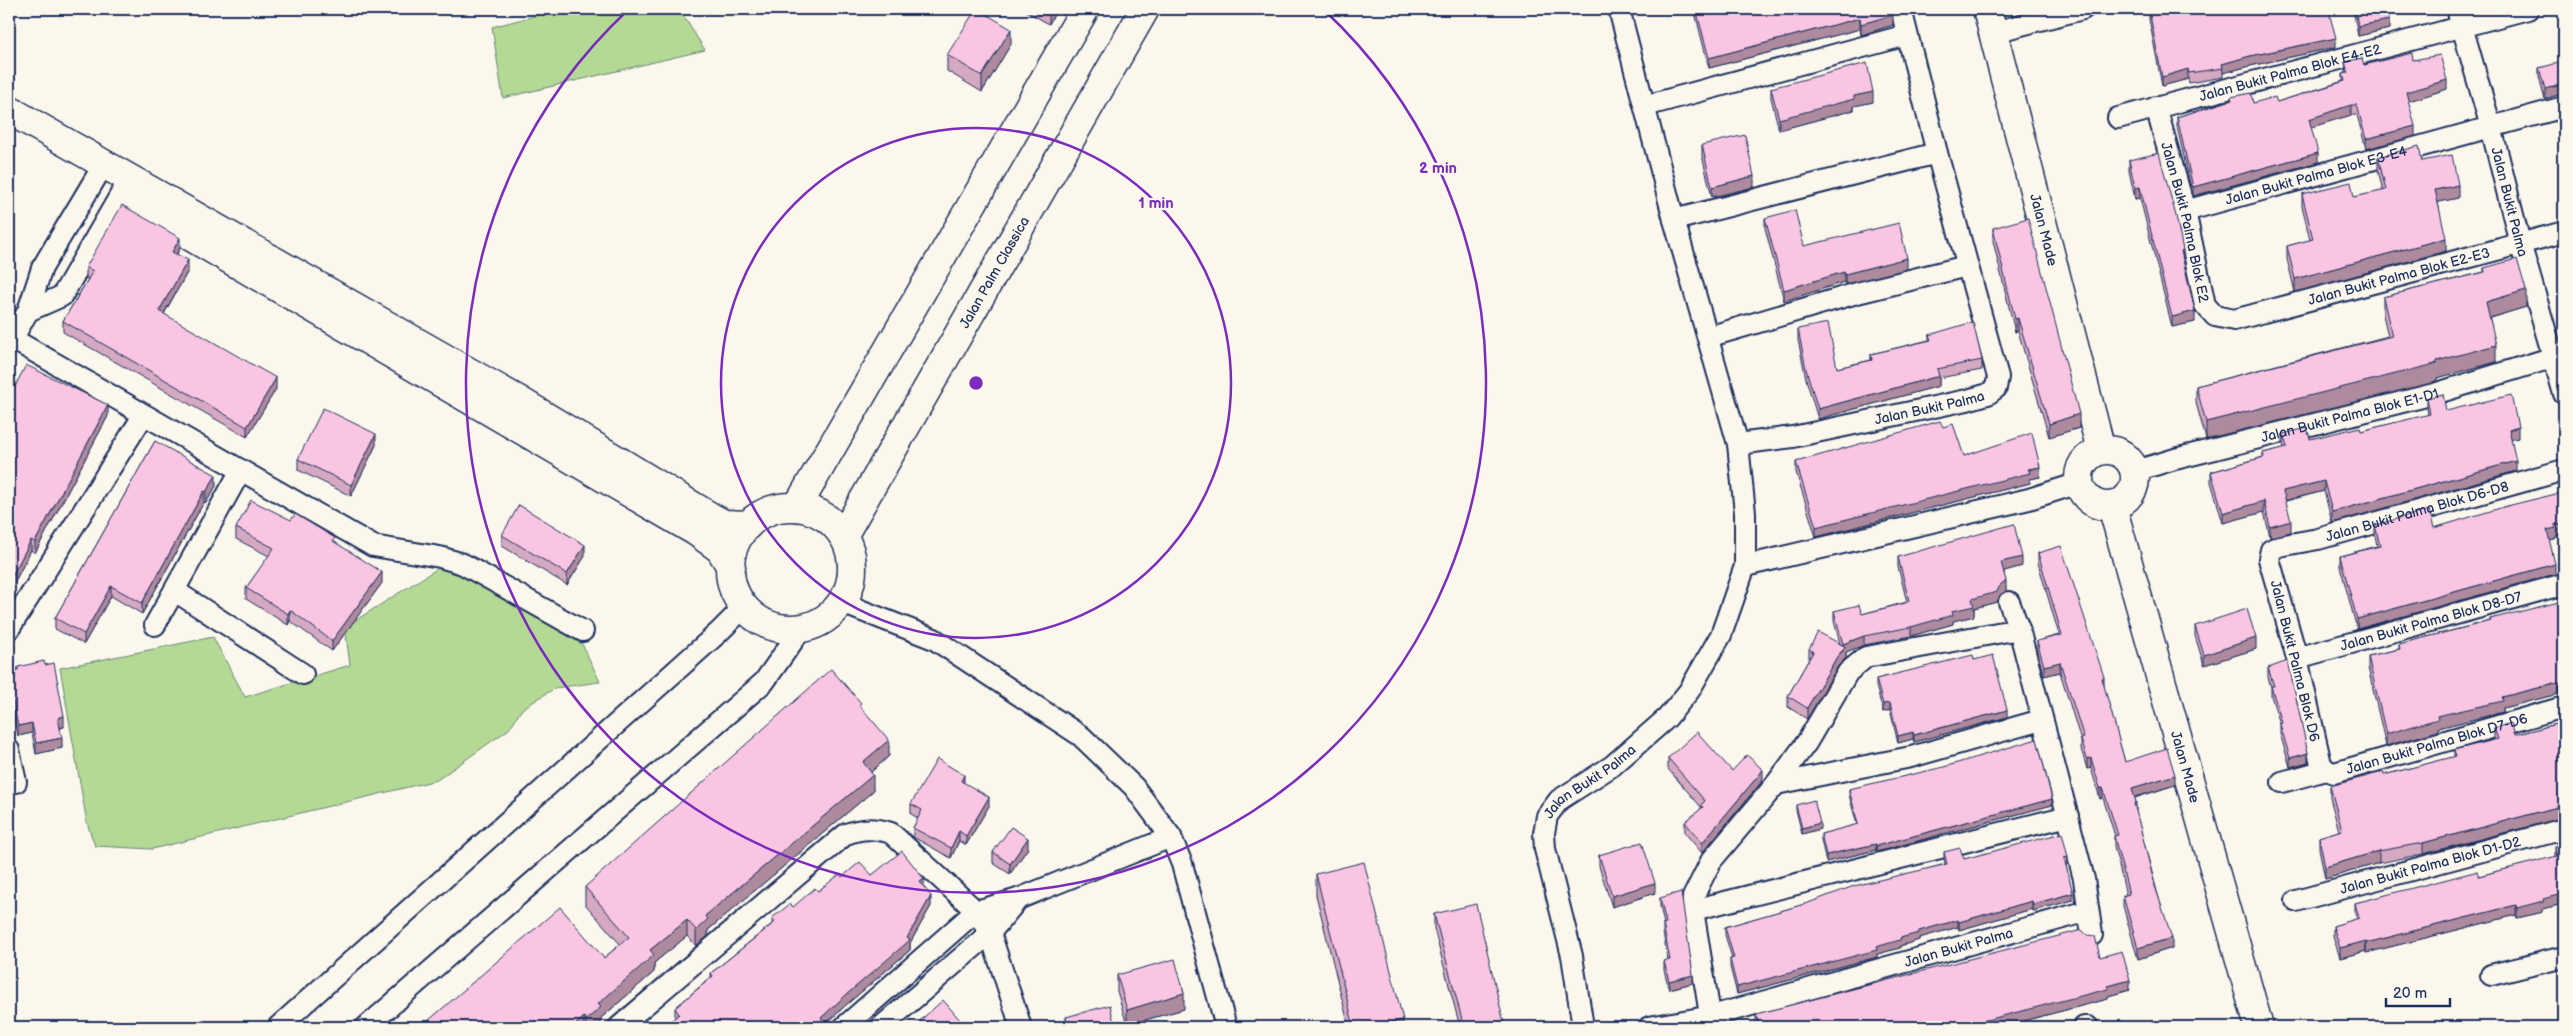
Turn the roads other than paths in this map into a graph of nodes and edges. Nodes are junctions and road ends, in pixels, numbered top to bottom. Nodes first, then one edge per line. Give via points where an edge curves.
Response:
1 (1085, 9) edge
2 (1145, 9) edge
3 (1619, 9) edge
4 (1901, 9) edge
5 (2083, 9) edge
6 (2528, 9) edge
7 (2459, 18) edge
8 (1991, 20) edge
9 (1907, 35) junction
10 (1645, 106) junction
11 (2156, 107) junction
12 (2564, 107) edge
13 (9, 110) edge
14 (2118, 118) dead end
15 (2491, 127) junction
16 (9, 131) edge
17 (1937, 153) junction
18 (100, 172) junction
19 (125, 187) junction
20 (2185, 211) junction
21 (1674, 220) junction
22 (2564, 232) edge
23 (2520, 243) junction
24 (1967, 266) junction
25 (28, 311) junction
26 (2234, 320) joint
27 (1708, 337) junction
28 (10, 340) edge
29 (2559, 355) edge
30 (2564, 394) edge
31 (144, 416) junction
32 (1738, 444) junction
33 (2101, 450) junction
34 (241, 470) junction
35 (2564, 470) edge
36 (2134, 471) junction
37 (2078, 483) junction
38 (2112, 506) junction
39 (798, 507) junction
40 (748, 525) junction
41 (843, 536) junction
42 (2271, 550) joint
43 (1745, 566) junction
44 (730, 567) junction
45 (2564, 584) edge
46 (174, 591) junction
47 (2009, 602) dead end
48 (842, 603) junction
49 (744, 607) junction
50 (155, 625) dead end
51 (802, 628) junction
52 (9, 629) edge
53 (2019, 629) junction
54 (583, 631) dead end
55 (2297, 658) junction
56 (304, 674) dead end
57 (2564, 707) edge
58 (2041, 720) junction
59 (9, 750) edge
60 (2326, 770) junction
61 (16, 782) dead end
62 (2282, 782) dead end
63 (1776, 784) junction
64 (2068, 816) junction
65 (2564, 829) edge
66 (1171, 838) junction
67 (1018, 899) junction
68 (2296, 901) dead end
69 (1693, 910) junction
70 (976, 911) junction
71 (2088, 911) junction
72 (990, 933) junction
73 (2092, 936) edge
74 (2564, 957) edge
75 (2491, 975) dead end
76 (1712, 1022) edge
77 (278, 1027) edge
78 (366, 1027) edge
79 (619, 1027) edge
80 (844, 1027) edge
81 (881, 1027) edge
82 (1021, 1027) edge
83 (1226, 1027) edge
84 (1583, 1027) edge
85 (1649, 1027) edge
86 (2084, 1027) edge
87 (2088, 1027) edge
88 (2259, 1027) edge

1 - 39 street
2 - 41 street, Jalan Palm Classica
3 - 10 street, Jalan Bukit Palma
4 - 9 street, Jalan Bukit Palma
5 - 8 street
6 - 7 street, Jalan Bukit Palma Blok E4-E2
7 - 11 street, Jalan Bukit Palma Blok E4-E2
7 - 15 street, Jalan Bukit Palma
8 - 33 street, Jalan Made
9 - 10 street
9 - 17 street, Jalan Bukit Palma
10 - 21 street, Jalan Bukit Palma
11 - 14 street, Jalan Bukit Palma Blok E4-E2
11 - 20 street, Jalan Bukit Palma Blok E2
12 - 15 street, Jalan Bukit Palma Blok E3-E4
13 - 18 street
15 - 20 street, Jalan Bukit Palma Blok E3-E4
15 - 23 street, Jalan Bukit Palma
16 - 18 street
17 - 21 street
17 - 24 street, Jalan Bukit Palma
18 - 19 street
18 - 25 street via 42,268
19 - 25 street via 62,296
19 - 40 street via 520,401 711,517 724,524
19 - 44 street via 695,532 720,549
20 - 26 street, Jalan Bukit Palma Blok E2 via 2205,305 2214,316
21 - 27 street, Jalan Bukit Palma
22 - 23 street, Jalan Bukit Palma Blok E2-E3
23 - 26 street, Jalan Bukit Palma Blok E2-E3
23 - 29 street, Jalan Bukit Palma
24 - 27 street via 1857,293
24 - 32 street, Jalan Bukit Palma via 1998,377 1996,388 1967,400 1792,437
25 - 28 street
27 - 32 street, Jalan Bukit Palma
28 - 31 street
29 - 30 street, Jalan Bukit Palma
29 - 36 street, Jalan Bukit Palma Blok E1-D1 via 2434,394
31 - 34 street
31 - 52 street
32 - 43 street, Jalan Bukit Palma via 1745,512
33 - 36 street via 2112,450 2122,455
33 - 37 street via 2083,462
34 - 46 street
34 - 54 street via 373,546 463,564
35 - 42 street, Jalan Bukit Palma Blok D6-D8
36 - 38 street via 2130,494
37 - 38 street via 2090,502
37 - 43 street via 2029,499
38 - 88 street, Jalan Made
39 - 40 street via 779,508
39 - 41 street via 816,512 832,522
40 - 44 street via 737,540
41 - 48 street via 851,558 851,581
42 - 55 street, Jalan Bukit Palma Blok D6 via 2270,559
43 - 84 street, Jalan Bukit Palma via 1721,635 1689,691 1667,718 1612,766 1559,800 1547,816 1544,849 1572,956
44 - 49 street via 734,592
45 - 55 street, Jalan Bukit Palma Blok D8-D7
46 - 50 street
46 - 56 street
47 - 53 street
48 - 51 street via 824,619
48 - 66 street via 934,639 1081,736 1134,787
49 - 51 street via 770,626
49 - 77 street
51 - 78 street via 764,682
53 - 58 street
53 - 63 street via 1866,656 1848,672 1806,742
55 - 60 street, Jalan Bukit Palma Blok D6 via 2321,764
57 - 60 street, Jalan Bukit Palma Blok D7-D6 via 2334,773
58 - 63 street via 1911,757
58 - 64 street
59 - 61 street
60 - 62 street, Jalan Bukit Palma Blok D7-D6
63 - 69 street via 1712,861 1693,897
64 - 69 street
64 - 71 street via 2084,879
65 - 68 street, Jalan Bukit Palma Blok D1-D2
66 - 67 street
66 - 83 street via 1182,864
67 - 70 street
67 - 72 street
69 - 76 street
70 - 72 street
70 - 79 street via 891,833 873,828 859,829 838,840
70 - 80 street
71 - 73 street
71 - 76 street, Jalan Bukit Palma
72 - 81 street
72 - 82 street
74 - 75 street
76 - 85 street, Jalan Bukit Palma
86 - 87 street

